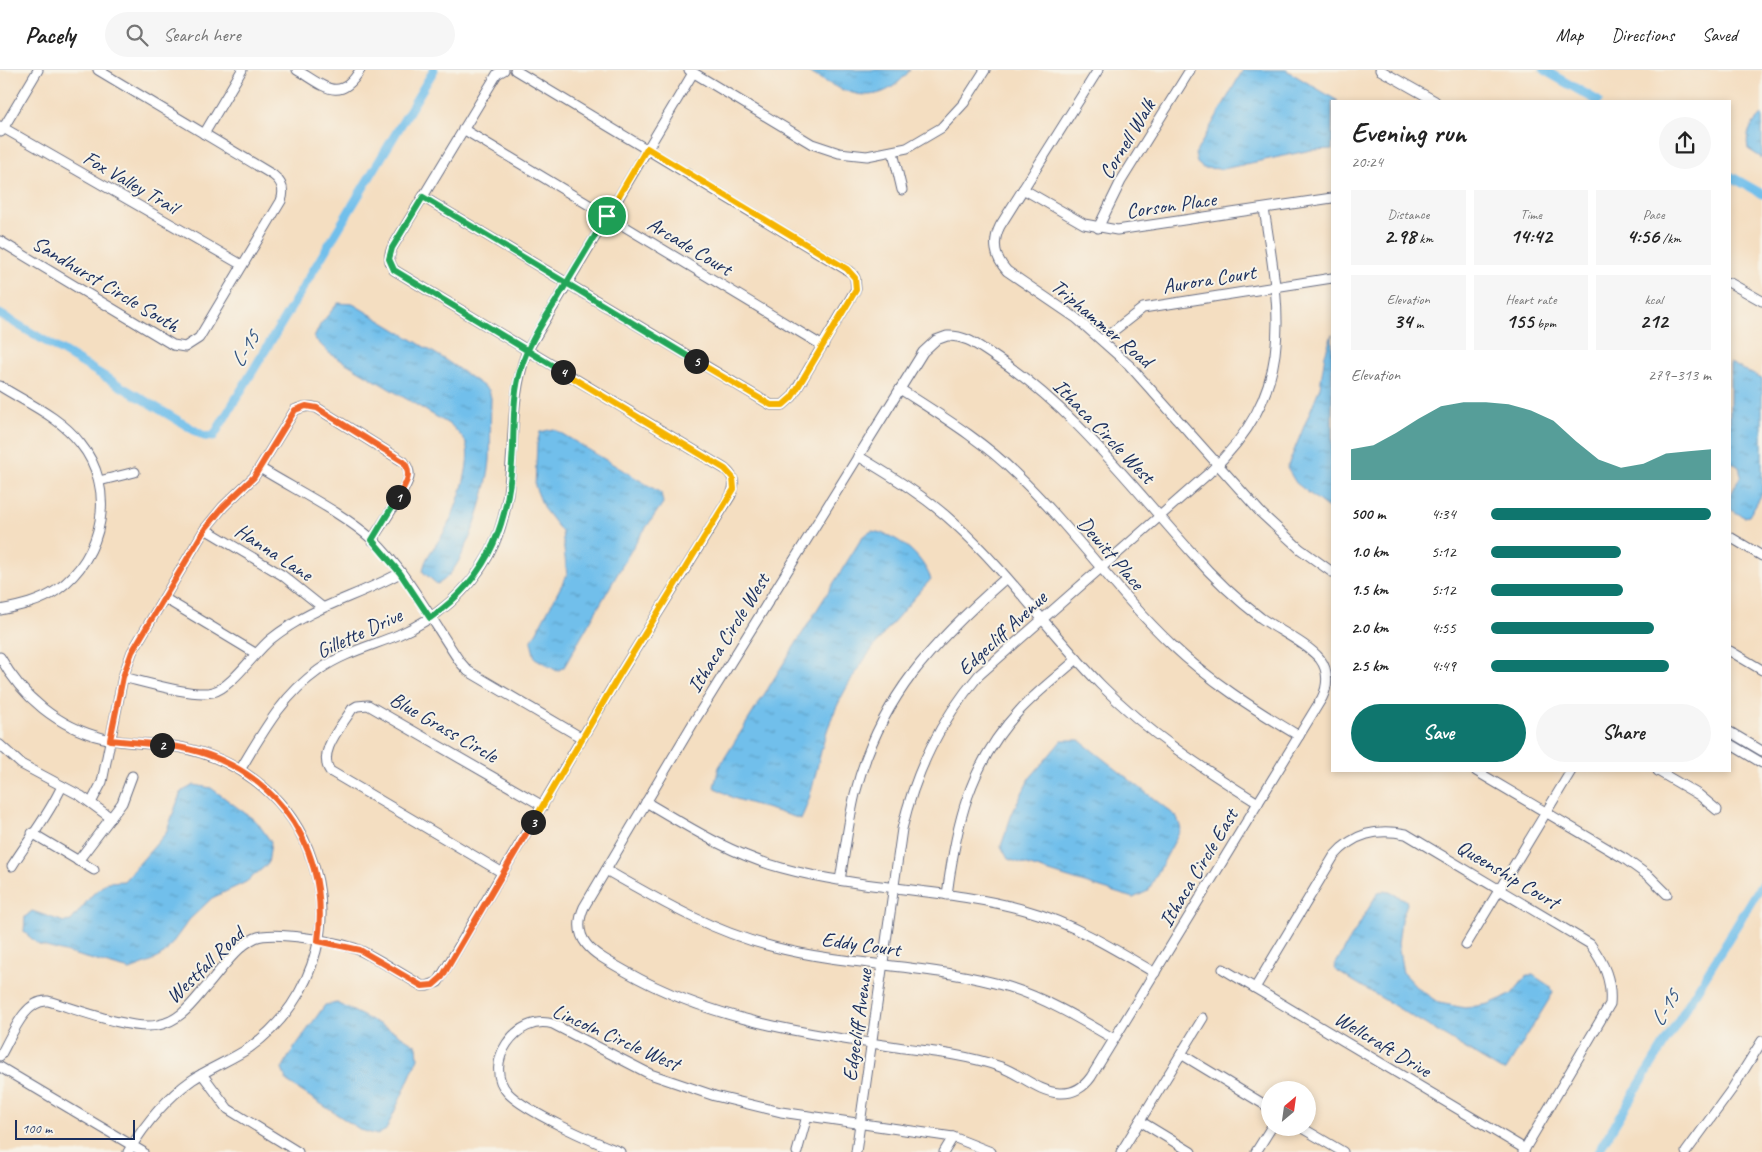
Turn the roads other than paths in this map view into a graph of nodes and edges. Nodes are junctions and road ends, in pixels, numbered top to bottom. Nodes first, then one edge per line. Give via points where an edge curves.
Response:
1 (38, 70) edge
2 (98, 70) edge
3 (242, 70) edge
4 (297, 70) edge
5 (360, 70) edge
6 (504, 70) edge
7 (515, 70) edge
8 (985, 70) edge
9 (1098, 70) edge
10 (1190, 70) edge
11 (1380, 70) edge
12 (691, 71) edge
13 (1433, 100) edge
14 (0, 117) edge
15 (1, 129) edge
16 (463, 129) junction
17 (204, 134) junction
18 (647, 148) junction
19 (893, 152) junction
20 (902, 190) dead end
21 (1023, 190) junction
22 (423, 197) junction
23 (1331, 198) edge
24 (1264, 209) junction
25 (607, 216) junction
26 (1098, 228) junction
27 (0, 242) edge
28 (242, 265) junction
29 (1331, 278) edge
30 (566, 283) junction
31 (1731, 284) edge
32 (1276, 286) junction
33 (1762, 301) edge
34 (1102, 340) junction
35 (823, 346) junction
36 (527, 351) junction
37 (0, 386) edge
38 (900, 389) junction
39 (858, 456) junction
40 (1218, 464) junction
41 (260, 468) junction
42 (135, 472) dead end
43 (98, 481) junction
44 (1160, 516) junction
45 (205, 529) junction
46 (1731, 538) edge
47 (372, 540) junction
48 (1762, 556) edge
49 (1101, 567) junction
50 (1331, 571) edge
51 (400, 573) junction
52 (1006, 578) junction
53 (164, 598) junction
54 (322, 607) junction
55 (0, 610) edge
56 (430, 618) junction
57 (1042, 619) junction
58 (1731, 652) edge
59 (255, 653) junction
60 (0, 656) edge
61 (1077, 659) junction
62 (1762, 670) edge
63 (123, 677) junction
64 (1731, 733) edge
65 (1299, 736) junction
66 (582, 738) junction
67 (110, 740) junction
68 (1731, 745) edge
69 (1, 749) edge
70 (1762, 751) edge
71 (1762, 763) edge
72 (240, 770) junction
73 (1478, 772) edge
74 (1570, 772) edge
75 (1660, 772) edge
76 (132, 776) dead end
77 (62, 786) junction
78 (646, 802) junction
79 (1258, 802) junction
80 (91, 803) junction
81 (543, 806) junction
82 (1717, 810) dead end
83 (1546, 812) junction
84 (111, 818) junction
85 (32, 834) junction
86 (78, 861) junction
87 (12, 866) dead end
88 (94, 870) dead end
89 (606, 870) junction
90 (503, 873) junction
91 (840, 880) junction
92 (894, 888) junction
93 (1499, 890) junction
94 (1667, 894) dead end
95 (947, 895) junction
96 (318, 941) junction
97 (1466, 944) dead end
98 (883, 965) junction
99 (1223, 969) dead end
100 (1155, 972) junction
101 (1254, 988) junction
102 (1203, 1018) dead end
103 (1114, 1039) junction
104 (1762, 1041) edge
105 (872, 1043) junction
106 (1181, 1054) junction
107 (1759, 1054) edge
108 (0, 1056) edge
109 (0, 1067) edge
110 (202, 1074) junction
111 (1261, 1103) edge
112 (806, 1116) junction
113 (1140, 1121) junction
114 (861, 1124) junction
115 (1266, 1136) edge
116 (1316, 1136) edge
117 (954, 1137) junction
118 (130, 1149) edge
119 (1524, 1151) edge
120 (143, 1152) edge
121 (298, 1152) edge
122 (620, 1152) edge
123 (797, 1152) edge
124 (856, 1152) edge
125 (944, 1152) edge
126 (991, 1152) edge
127 (1121, 1152) edge
128 (1191, 1152) edge
129 (1256, 1152) edge
130 (1343, 1152) edge
131 (1686, 1152) edge

1 - 15 street
2 - 17 street
3 - 17 street
4 - 5 street via 326,87 338,90 353,81
6 - 16 street via 497,74
7 - 18 street
8 - 19 street via 964,103 941,128 918,143
9 - 21 street, Triphammer Road
10 - 26 street, Cornell Walk via 1121,181
11 - 13 street
12 - 18 street, Gillette Drive
12 - 19 street via 812,144 850,155
14 - 15 street
15 - 28 street, Fox Valley Trail
16 - 22 street
16 - 25 street, Arcade Court
17 - 28 street via 273,175 283,190 281,201
18 - 25 street, Gillette Drive
18 - 35 street via 852,273 856,290
19 - 20 street
21 - 26 street, Corson Place via 1071,219
21 - 34 street, Triphammer Road via 998,232 996,250 999,261 1007,271
22 - 30 street
22 - 36 street via 392,248 389,259 394,270
23 - 24 street, Corson Place
24 - 26 street, Corson Place via 1132,230
24 - 32 street, Edgecliff Avenue
25 - 30 street, Gillette Drive
25 - 35 street, Arcade Court
27 - 28 street, Sandhurst Circle South via 179,347 191,345 199,338
29 - 32 street, Aurora Court
30 - 35 street via 771,405 788,402
30 - 36 street, Gillette Drive
31 - 33 street
32 - 34 street, Aurora Court via 1143,308
32 - 40 street, Edgecliff Avenue via 1278,342 1268,385 1246,431
34 - 40 street, Triphammer Road via 1153,389
36 - 56 street, Gillette Drive via 518,380 512,479 499,533 475,575
36 - 66 street, Westfall Road via 725,469 734,483 731,495
37 - 43 street via 73,434 89,456
38 - 39 street, Ithaca Circle West
38 - 44 street, Ithaca Circle West via 931,343 947,336 965,338 1001,360 1052,400 1097,444
38 - 49 street, Dewitt Place via 994,453 1036,494
39 - 52 street via 912,489 940,511 978,546
39 - 78 street, Ithaca Circle West
40 - 44 street, Edgecliff Avenue
40 - 50 street, Triphammer Road via 1280,532
41 - 45 street
41 - 47 street
41 - 47 street via 295,410 306,406 317,408 404,462 409,472 406,483
42 - 43 street
43 - 55 street via 102,501 99,528 82,566 51,594
44 - 49 street, Edgecliff Avenue
44 - 65 street, Ithaca Circle East via 1237,598 1315,654 1322,664 1326,675 1324,693
45 - 53 street
45 - 54 street, Hanna Lane via 282,575
46 - 48 street
47 - 51 street
49 - 57 street, Edgecliff Avenue
49 - 65 street, Dewitt Place via 1150,623 1196,667
51 - 54 street
51 - 56 street
52 - 57 street
52 - 91 street via 956,622 925,656 882,721 855,794
53 - 59 street
53 - 63 street via 132,652
54 - 59 street via 288,626
56 - 66 street via 468,671
56 - 72 street, Gillette Drive via 338,658 304,681 272,717
57 - 61 street
57 - 92 street, Edgecliff Avenue via 979,675 937,733 920,767 908,805
58 - 62 street
59 - 63 street via 227,686 211,693
60 - 67 street via 17,683 45,710 72,727
61 - 79 street via 1151,731 1206,771
61 - 95 street via 1019,712 981,765 962,810
63 - 67 street
64 - 70 street
65 - 79 street, Ithaca Circle East
66 - 81 street, Westfall Road
67 - 72 street via 191,750
67 - 80 street via 102,782
68 - 71 street
69 - 77 street
72 - 96 street via 279,802 305,840 320,897
73 - 83 street
74 - 83 street
75 - 82 street via 1699,795
76 - 84 street via 127,793
77 - 80 street
77 - 85 street via 50,812
78 - 89 street, Ithaca Circle West
78 - 91 street via 706,837 755,859
79 - 100 street, Ithaca Circle East
80 - 84 street
81 - 90 street, Westfall Road
81 - 90 street, Blue Grass Circle via 368,704 352,709 328,749 325,760 330,771
83 - 93 street
83 - 94 street via 1625,859
84 - 86 street
85 - 86 street
85 - 87 street
86 - 88 street
89 - 98 street, Eddy Court via 684,914 738,936 810,955
89 - 105 street, Ithaca Circle West via 580,919 584,942 597,955 657,988 716,1012 782,1029
90 - 96 street, Westfall Road via 442,977 433,985 422,986 353,948
91 - 92 street
92 - 95 street
92 - 98 street, Edgecliff Avenue
93 - 97 street
93 - 101 street, Queenship Court via 1406,834 1367,832 1343,846 1334,856
93 - 119 street, Queenship Court via 1590,944 1601,959 1611,992 1605,1014
95 - 100 street via 1051,918 1107,944
96 - 108 street, Westfall Road via 275,934 253,939 240,949 186,1011 158,1026 138,1026 48,1002 36,1002 27,1010
96 - 110 street via 302,988 280,1021 250,1047
98 - 103 street, Eddy Court via 961,976 1009,987 1049,1002
98 - 105 street, Edgecliff Avenue
99 - 101 street, Wellcraft Drive
100 - 103 street, Ithaca Circle East
101 - 119 street, Wellcraft Drive
102 - 106 street
103 - 105 street, Ithaca Circle East via 1088,1082 1073,1092 1061,1093 1049,1091 980,1060
104 - 107 street
105 - 114 street, Edgecliff Avenue
106 - 111 street
106 - 113 street
107 - 131 street
109 - 118 street
110 - 118 street via 162,1106
110 - 121 street via 228,1109
112 - 114 street, Lincoln Circle West
112 - 122 street, Lincoln Circle West via 748,1105 682,1086 619,1060 553,1024 535,1022 519,1029 499,1062 500,1080 506,1091 547,1117
112 - 123 street
113 - 127 street
113 - 128 street
114 - 117 street, Lincoln Circle West
114 - 124 street, Edgecliff Avenue
115 - 129 street
116 - 130 street
117 - 125 street
117 - 126 street, Lincoln Circle West
118 - 120 street

